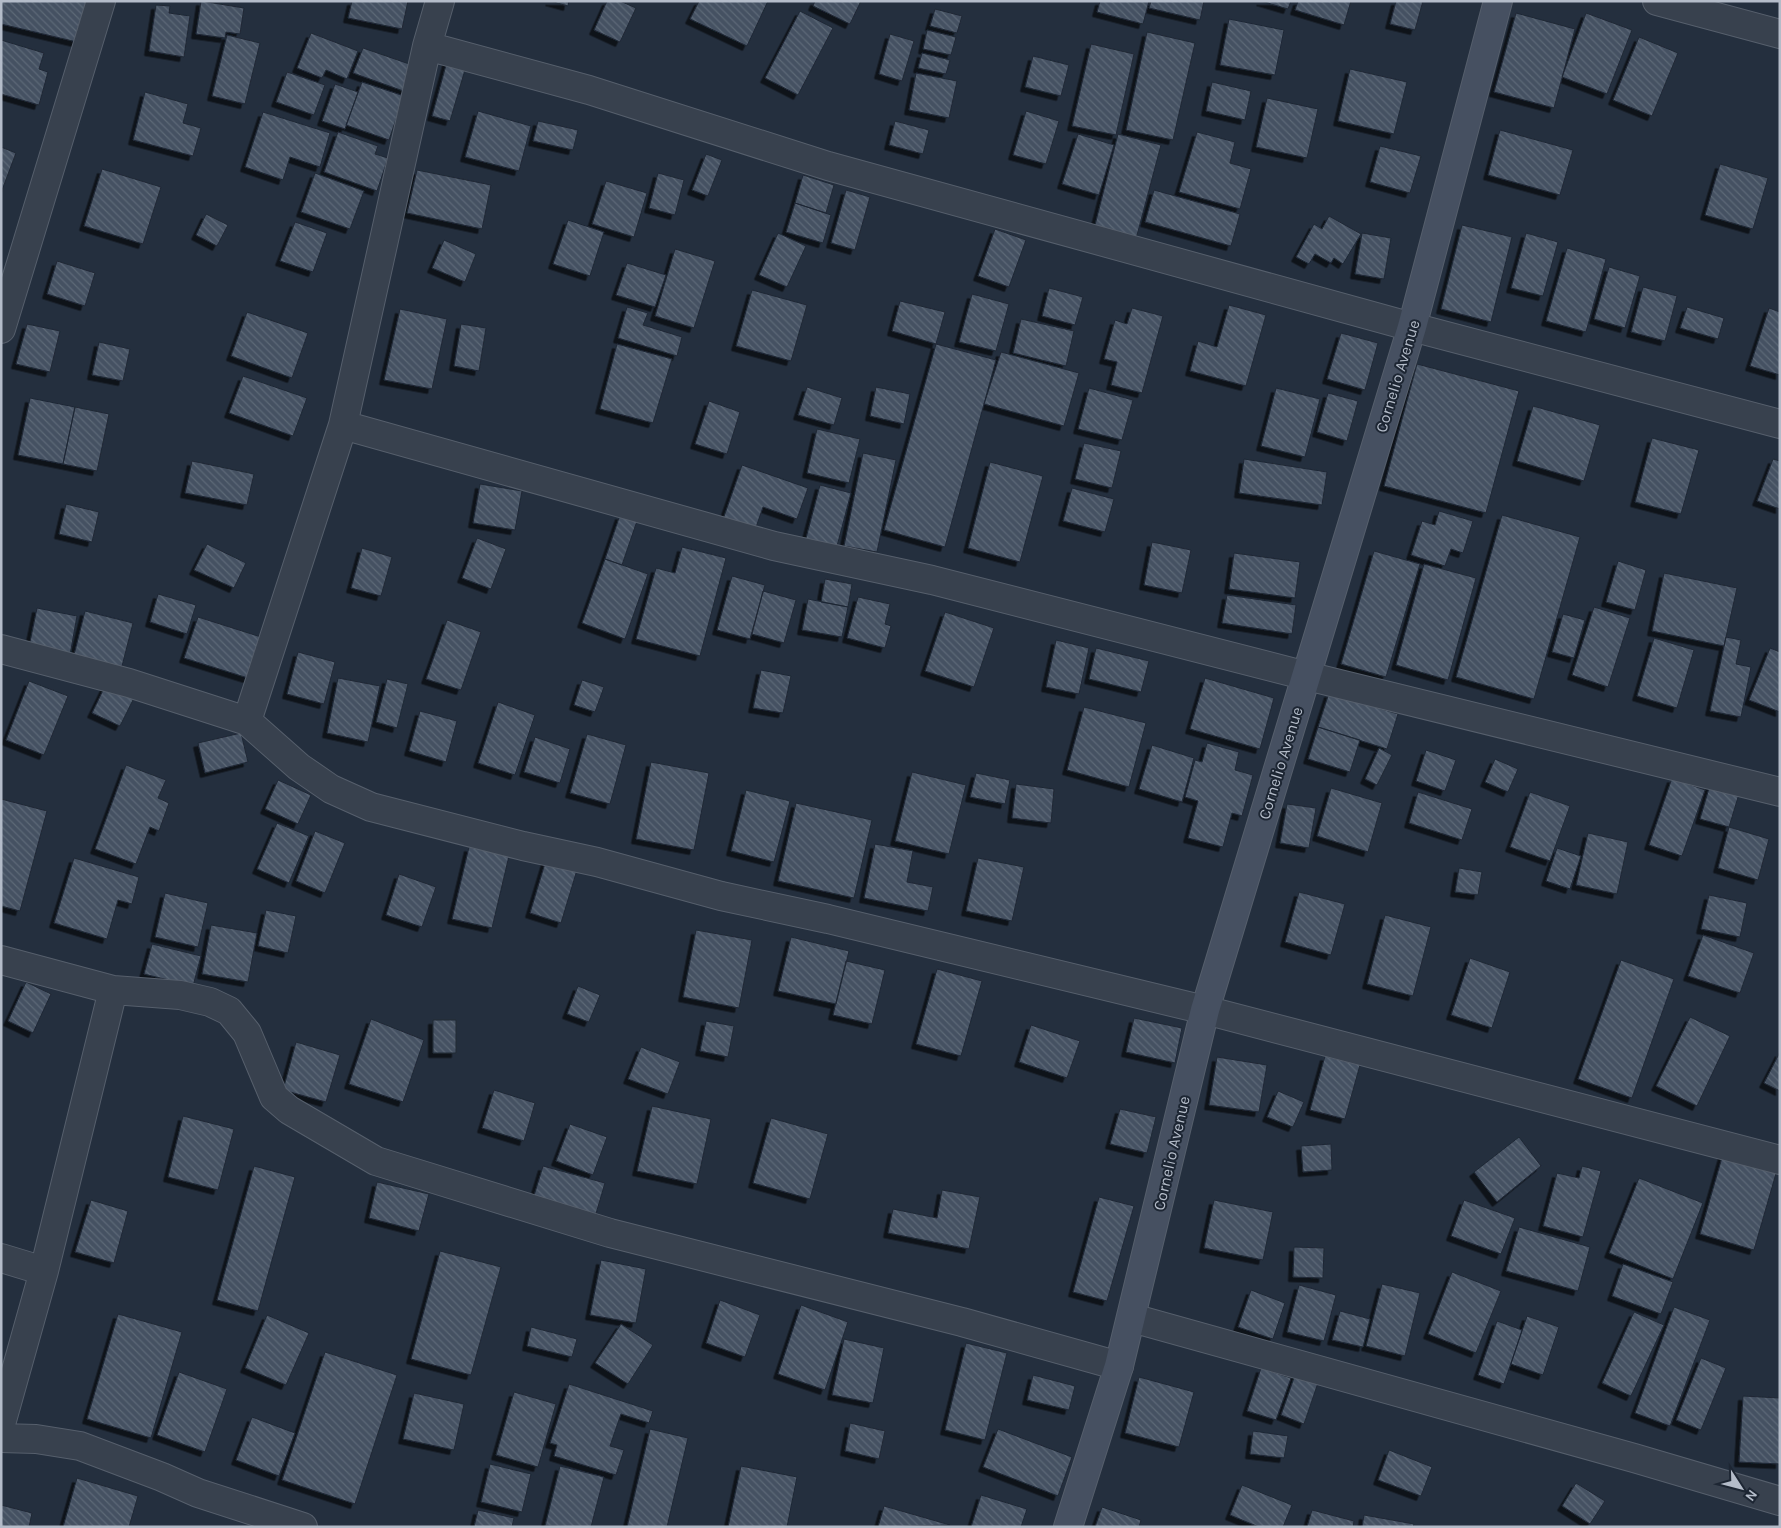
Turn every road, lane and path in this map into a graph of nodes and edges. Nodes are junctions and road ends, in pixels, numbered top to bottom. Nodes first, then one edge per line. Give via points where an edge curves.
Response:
1 (101, 1) edge
2 (440, 1) edge
3 (1498, 1) edge
4 (1658, 1) edge
5 (1780, 34) edge
6 (427, 46) junction
7 (1412, 328) junction
8 (1, 329) edge
9 (1780, 424) edge
10 (343, 425) junction
11 (1, 649) edge
12 (1307, 676) junction
13 (247, 721) junction
14 (1780, 792) edge
15 (1, 960) edge
16 (113, 990) junction
17 (1205, 1010) junction
18 (1780, 1160) edge
19 (1, 1258) edge
20 (44, 1271) junction
21 (1132, 1318) junction
22 (1120, 1366) junction
23 (1, 1424) edge
24 (1, 1438) edge
25 (1780, 1501) edge
26 (303, 1527) edge
27 (1068, 1527) edge

1 - 8 street
2 - 6 street
3 - 7 street, Cornelio Avenue
4 - 5 street
6 - 7 street via 589,90 828,166
6 - 10 street
7 - 9 street
7 - 12 street, Cornelio Avenue
10 - 12 street via 774,546 932,580
10 - 13 street
11 - 13 street via 130,683
12 - 14 street
12 - 17 street, Cornelio Avenue
13 - 17 street via 300,767 332,789 371,807 721,896
15 - 16 street
16 - 20 street
16 - 22 street via 180,995 210,1002 229,1011 247,1033 274,1097 289,1110 376,1161 610,1233 962,1322
17 - 18 street
17 - 21 street, Cornelio Avenue
19 - 20 street
20 - 23 street
21 - 22 street, Cornelio Avenue
21 - 25 street
22 - 27 street, Cornelio Avenue
24 - 26 street via 36,1439 80,1446 198,1493

